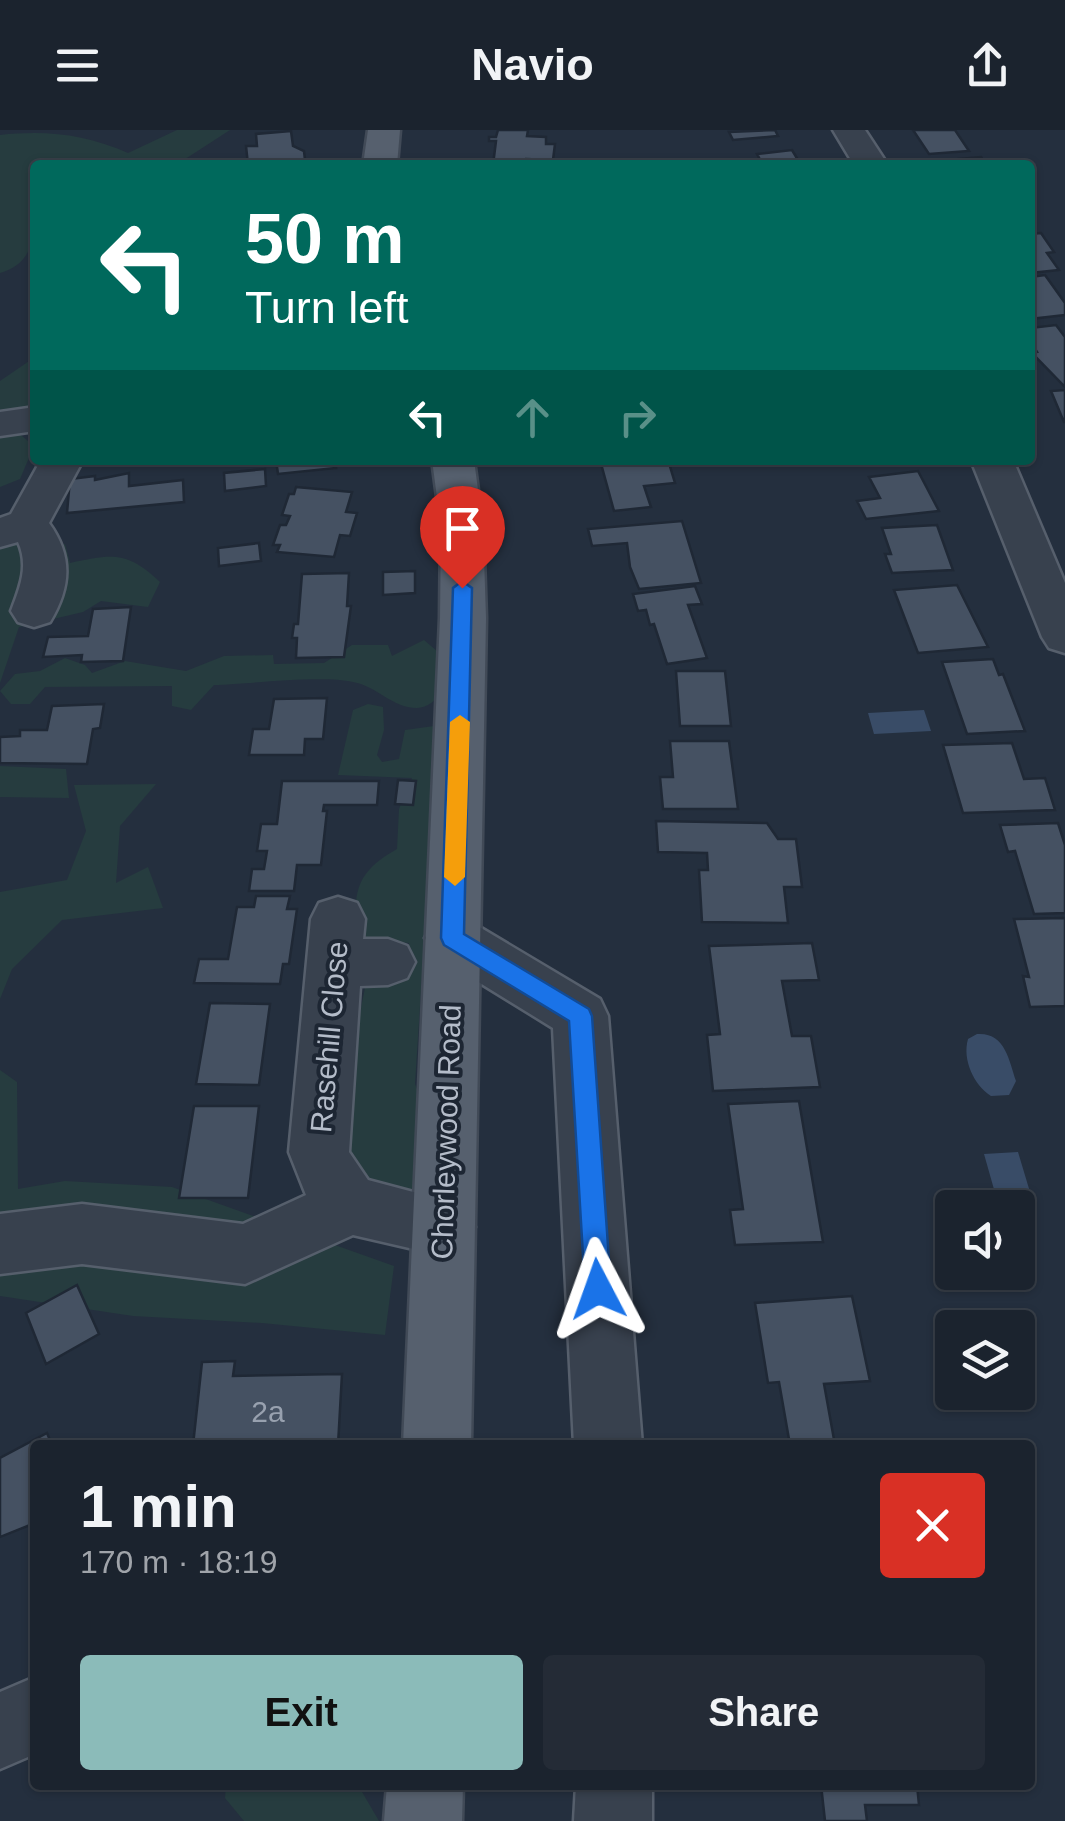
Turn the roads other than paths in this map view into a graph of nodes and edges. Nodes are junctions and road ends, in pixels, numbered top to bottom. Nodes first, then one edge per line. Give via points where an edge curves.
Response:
1 (384, 130) edge
2 (849, 130) edge
3 (381, 160) edge
4 (868, 160) edge
5 (30, 421) edge
6 (0, 424) edge
7 (59, 465) edge
8 (454, 465) edge
9 (994, 465) edge
10 (14, 529) edge
11 (34, 611) dead end
12 (1065, 638) edge
13 (452, 938) junction
14 (354, 948) dead end
15 (350, 1206) junction
16 (444, 1227) junction
17 (0, 1244) edge
18 (437, 1440) edge
19 (608, 1440) edge
20 (30, 1717) edge
21 (0, 1731) edge
22 (425, 1790) edge
23 (614, 1790) edge
24 (423, 1821) edge
25 (613, 1821) edge

1 - 3 main road
2 - 4 street
5 - 6 street
7 - 10 street
8 - 13 main road, Chorleywood Road via 463,618
9 - 12 street
10 - 11 street via 42,540 49,569
13 - 16 main road, Chorleywood Road
13 - 19 street via 580,1016
14 - 15 street, Rasehill Close via 319,1152
15 - 16 street
15 - 17 street via 245,1254 82,1234
16 - 18 main road, Chorleywood Road
20 - 21 street
22 - 24 main road
23 - 25 street

